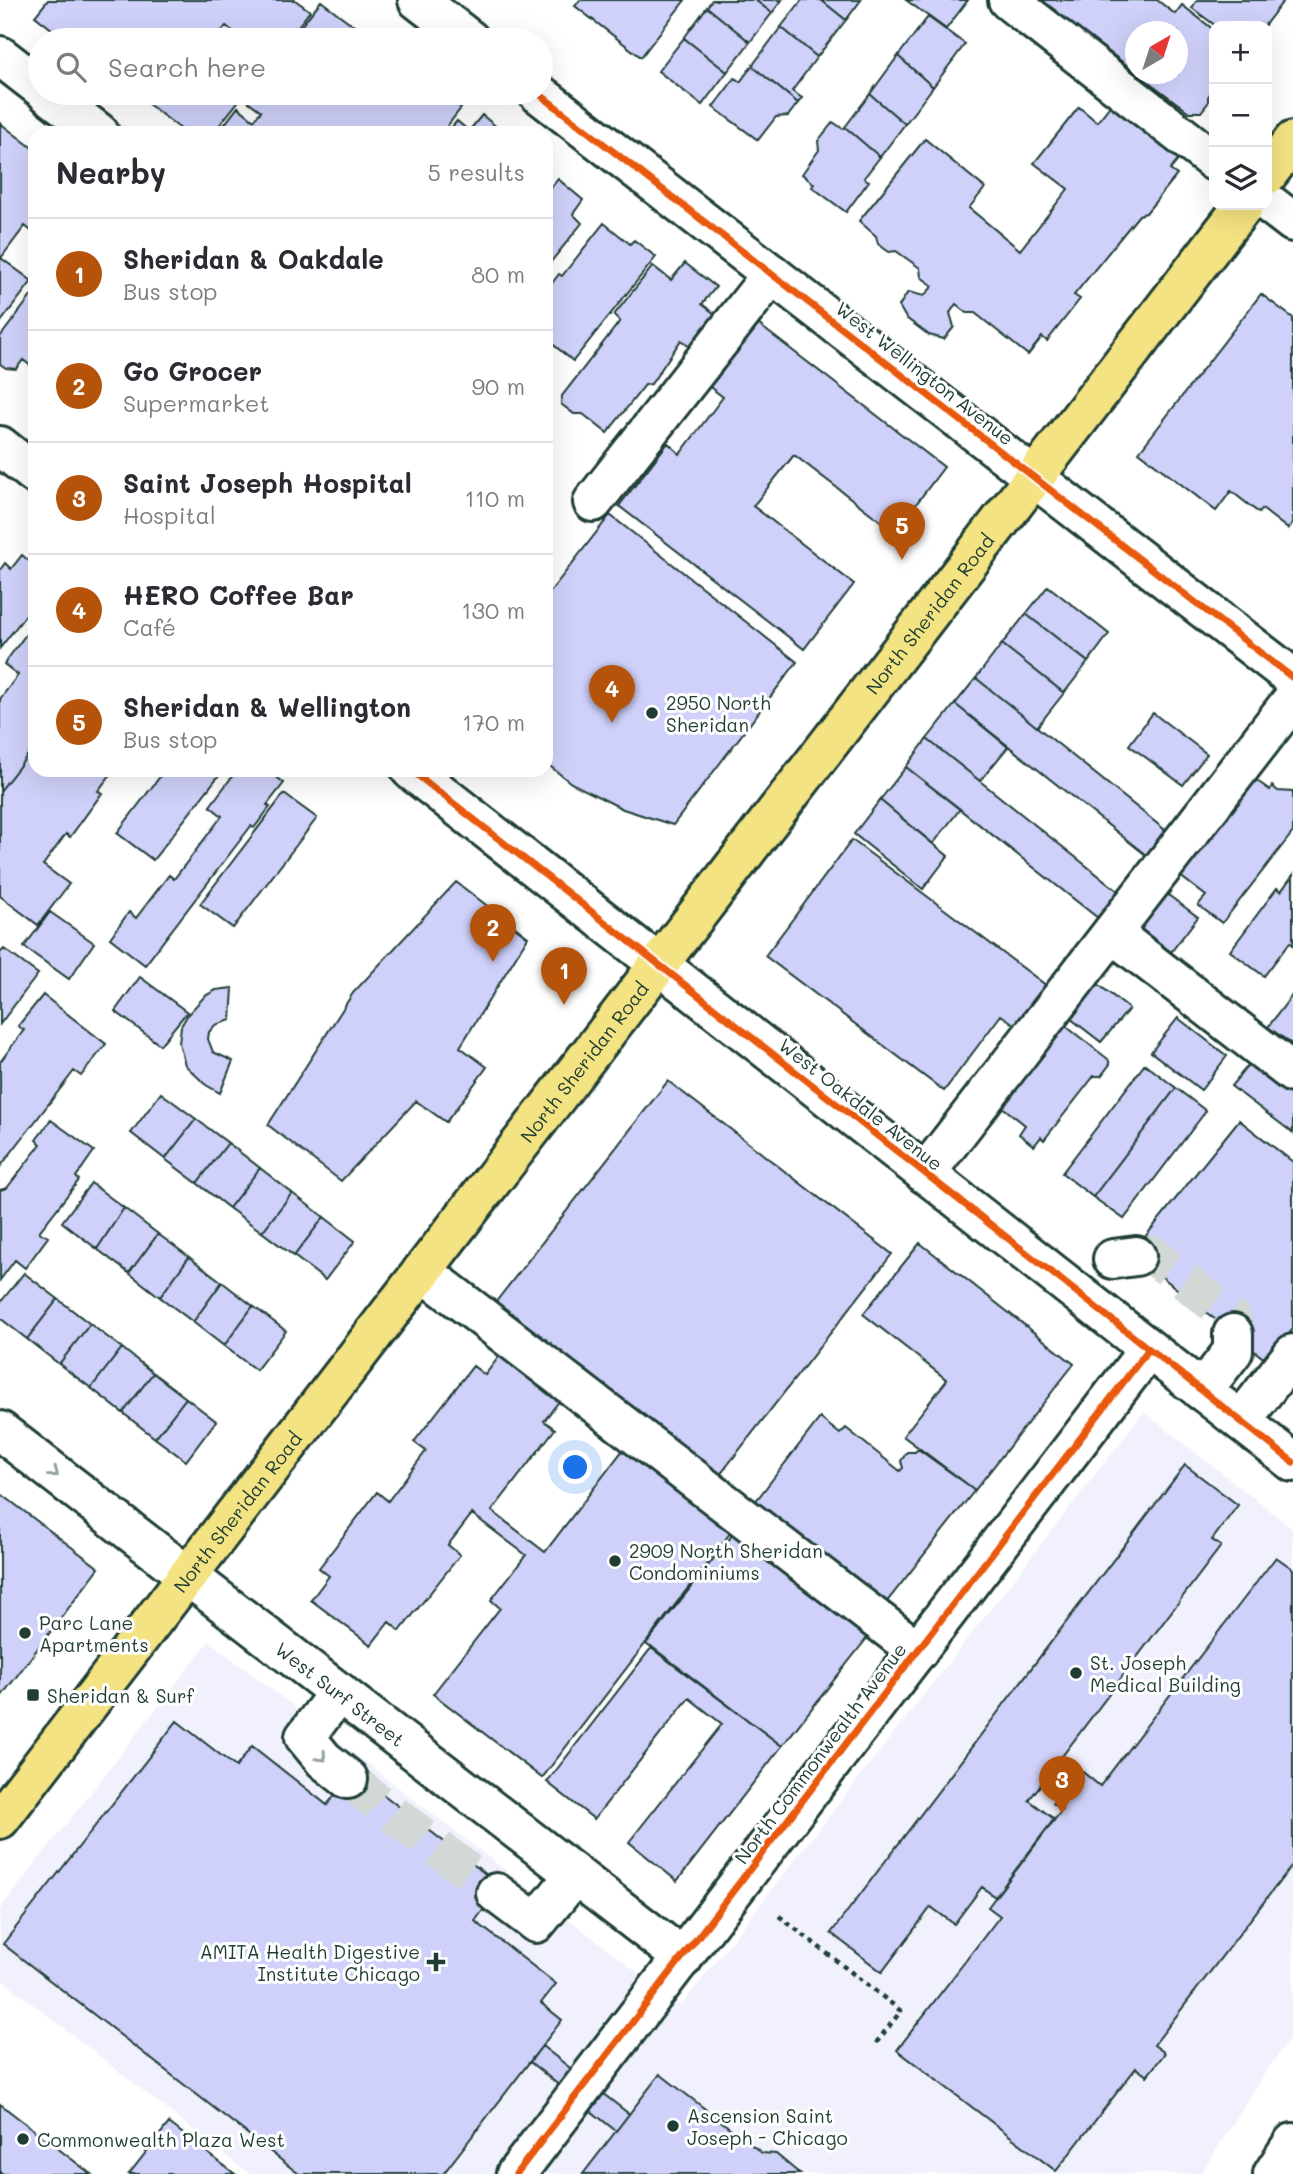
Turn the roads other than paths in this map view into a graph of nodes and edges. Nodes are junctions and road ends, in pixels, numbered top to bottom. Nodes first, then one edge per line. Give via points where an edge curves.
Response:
1 (418, 0) edge
2 (1007, 0) edge
3 (454, 28) edge
4 (0, 56) edge
5 (28, 78) edge
6 (63, 105) edge
7 (553, 105) edge
8 (90, 126) edge
9 (1293, 141) edge
10 (1209, 157) edge
11 (1272, 168) edge
12 (1272, 206) edge
13 (1240, 210) edge
14 (1293, 222) edge
15 (772, 274) junction
16 (0, 446) edge
17 (28, 468) edge
18 (1034, 477) junction
19 (593, 502) dead end
20 (1293, 678) edge
21 (1293, 699) edge
22 (420, 777) edge
23 (1112, 933) junction
24 (658, 965) junction
25 (1293, 1073) edge
26 (925, 1174) junction
27 (422, 1271) junction
28 (1233, 1334) dead end
29 (1148, 1350) junction
30 (1293, 1354) edge
31 (1202, 1391) junction
32 (1241, 1421) junction
33 (0, 1431) edge
34 (1293, 1462) edge
35 (187, 1576) junction
36 (918, 1651) junction
37 (339, 1692) junction
38 (348, 1779) tunnel mouth
39 (0, 1819) edge
40 (575, 1875) junction
41 (496, 1893) tunnel mouth
42 (683, 1958) junction
43 (1293, 2143) edge
44 (516, 2174) edge
45 (1273, 2174) edge

1 - 3 street
2 - 10 street
4 - 5 street
6 - 8 street
7 - 15 street, West Wellington Avenue
9 - 11 main road
12 - 14 street
13 - 18 main road, North Sheridan Road
15 - 18 street, West Wellington Avenue
15 - 19 street
16 - 17 street
18 - 20 street, West Wellington Avenue
18 - 24 main road, North Sheridan Road
21 - 23 street
22 - 24 street, West Oakdale Avenue
23 - 25 street
23 - 26 street
24 - 26 street, West Oakdale Avenue
24 - 27 main road, North Sheridan Road
26 - 29 street, West Oakdale Avenue
27 - 35 main road, North Sheridan Road
27 - 36 street
28 - 31 street via 1233,1351
29 - 31 street, West Oakdale Avenue
29 - 36 street, North Commonwealth Avenue
30 - 32 street
31 - 32 street, West Oakdale Avenue
32 - 34 street, West Oakdale Avenue
33 -> 35 street, West Surf Street
35 - 37 street, West Surf Street
35 - 39 main road, North Sheridan Road
36 - 42 street, North Commonwealth Avenue
37 -> 38 street via 305,1737
37 - 40 street, West Surf Street
40 - 41 street via 536,1923
40 - 42 street, West Surf Street
42 - 44 street, North Commonwealth Avenue
43 - 45 street

